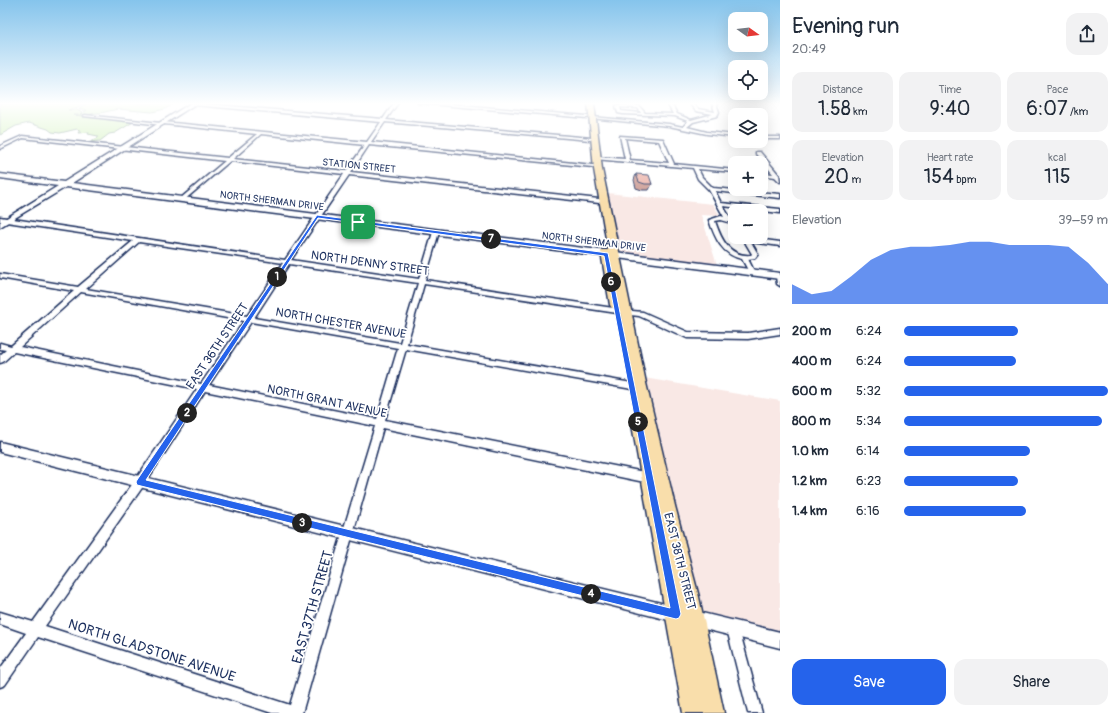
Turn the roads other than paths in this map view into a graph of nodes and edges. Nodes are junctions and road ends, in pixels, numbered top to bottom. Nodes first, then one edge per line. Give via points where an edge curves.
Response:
1 (142, 136) edge
2 (256, 136) edge
3 (292, 136) edge
4 (373, 136) edge
5 (559, 136) edge
6 (592, 136) edge
7 (768, 138) edge
8 (780, 138) edge
9 (590, 139) joint
10 (368, 144) junction
11 (0, 148) edge
12 (123, 148) junction
13 (758, 153) dead end
14 (228, 160) junction
15 (628, 161) junction
16 (595, 162) junction
17 (672, 165) junction
18 (695, 168) junction
19 (728, 170) edge
20 (348, 173) junction
21 (0, 176) edge
22 (768, 176) edge
23 (778, 178) edge
24 (65, 184) junction
25 (711, 189) junction
26 (780, 196) edge
27 (183, 199) junction
28 (598, 201) junction
29 (720, 204) junction
30 (780, 210) edge
31 (317, 217) junction
32 (0, 219) edge
33 (728, 219) joint
34 (8, 220) junction
35 (0, 225) edge
36 (436, 232) junction
37 (138, 239) junction
38 (768, 242) edge
39 (749, 244) edge
40 (780, 244) edge
41 (610, 255) junction
42 (744, 257) junction
43 (287, 261) junction
44 (752, 273) junction
45 (0, 276) edge
46 (780, 279) edge
47 (422, 282) junction
48 (80, 289) junction
49 (621, 311) junction
50 (249, 319) junction
51 (780, 331) edge
52 (0, 346) edge
53 (404, 346) junction
54 (13, 348) junction
55 (0, 360) edge
56 (632, 386) junction
57 (204, 388) junction
58 (381, 424) junction
59 (0, 447) edge
60 (649, 478) junction
61 (140, 482) junction
62 (348, 534) junction
63 (685, 617) junction
64 (0, 618) edge
65 (34, 629) junction
66 (733, 629) junction
67 (780, 640) edge
68 (0, 680) edge
69 (294, 713) edge
70 (694, 713) edge
71 (713, 713) edge
72 (755, 713) edge

1 - 12 main road
2 - 14 street
3 - 10 street
4 - 10 street, EAST 36TH STREET
5 - 9 street
6 - 16 main road, EAST 38TH STREET
7 - 8 street
9 - 16 main road, EAST 38TH STREET
10 - 16 street
10 - 20 street, EAST 36TH STREET
11 - 12 street, STATION STREET via 22,137
12 - 14 street, STATION STREET
12 - 24 main road
13 - 23 street
14 - 20 street, STATION STREET
14 - 27 street
15 - 16 street
15 - 17 street
15 - 17 street via 621,137 660,140
16 - 28 main road, EAST 38TH STREET
16 - 41 main road, EAST 38TH STREET
17 - 18 street
18 - 19 street
18 - 25 street via 700,178
20 - 28 street, STATION STREET
20 - 31 street, EAST 36TH STREET
21 - 24 main road, NORTH SHERMAN DRIVE
22 - 23 street
24 - 27 main road, NORTH SHERMAN DRIVE
24 - 34 main road
25 - 26 street
25 - 29 street
27 - 31 main road, NORTH SHERMAN DRIVE
28 - 41 main road, EAST 38TH STREET
29 - 30 street
29 - 33 street
31 - 36 main road, NORTH SHERMAN DRIVE
31 - 43 street, EAST 36TH STREET
32 - 34 street, NORTH DENNY STREET
33 - 42 street via 712,221 727,252
34 - 35 main road
34 - 37 street, NORTH DENNY STREET
36 - 41 main road, NORTH SHERMAN DRIVE
36 - 47 street, EAST 37TH STREET
37 - 43 street, NORTH DENNY STREET
37 - 48 street
38 - 40 street
39 - 42 street via 755,254 751,258
41 - 44 main road, NORTH SHERMAN DRIVE
41 - 49 main road, EAST 38TH STREET
42 - 44 street
43 - 47 street, NORTH DENNY STREET
43 - 50 street, EAST 36TH STREET
44 - 46 main road, NORTH SHERMAN DRIVE
45 - 48 street, NORTH CHESTER AVENUE
47 - 49 street, NORTH DENNY STREET
47 - 53 street, EAST 37TH STREET
48 - 50 street, NORTH CHESTER AVENUE
48 - 54 street
49 - 51 street, NORTH DENNY STREET via 640,314 687,335 748,336
49 - 56 main road, EAST 38TH STREET
49 - 63 main road, EAST 38TH STREET via 651,439
50 - 53 street, NORTH CHESTER AVENUE
50 - 57 street, EAST 36TH STREET
52 - 54 street, NORTH GRANT AVENUE
53 - 56 street, NORTH CHESTER AVENUE
53 - 58 street, EAST 37TH STREET
54 - 55 street
54 - 57 street, NORTH GRANT AVENUE
56 - 60 main road, EAST 38TH STREET
57 - 58 street, NORTH GRANT AVENUE
57 - 61 street, EAST 36TH STREET
58 - 60 street, NORTH GRANT AVENUE
58 - 62 street, EAST 37TH STREET
59 - 61 street
60 - 63 main road, EAST 38TH STREET
61 - 62 street
61 - 65 street, EAST 36TH STREET
62 - 63 street
62 - 69 street, EAST 37TH STREET
63 - 66 street
63 - 70 main road, EAST 38TH STREET
63 - 71 main road, EAST 38TH STREET
64 - 65 street, NORTH GLADSTONE AVENUE
65 - 68 street, EAST 36TH STREET
65 - 69 street, NORTH GLADSTONE AVENUE
66 - 67 street
66 - 72 street

